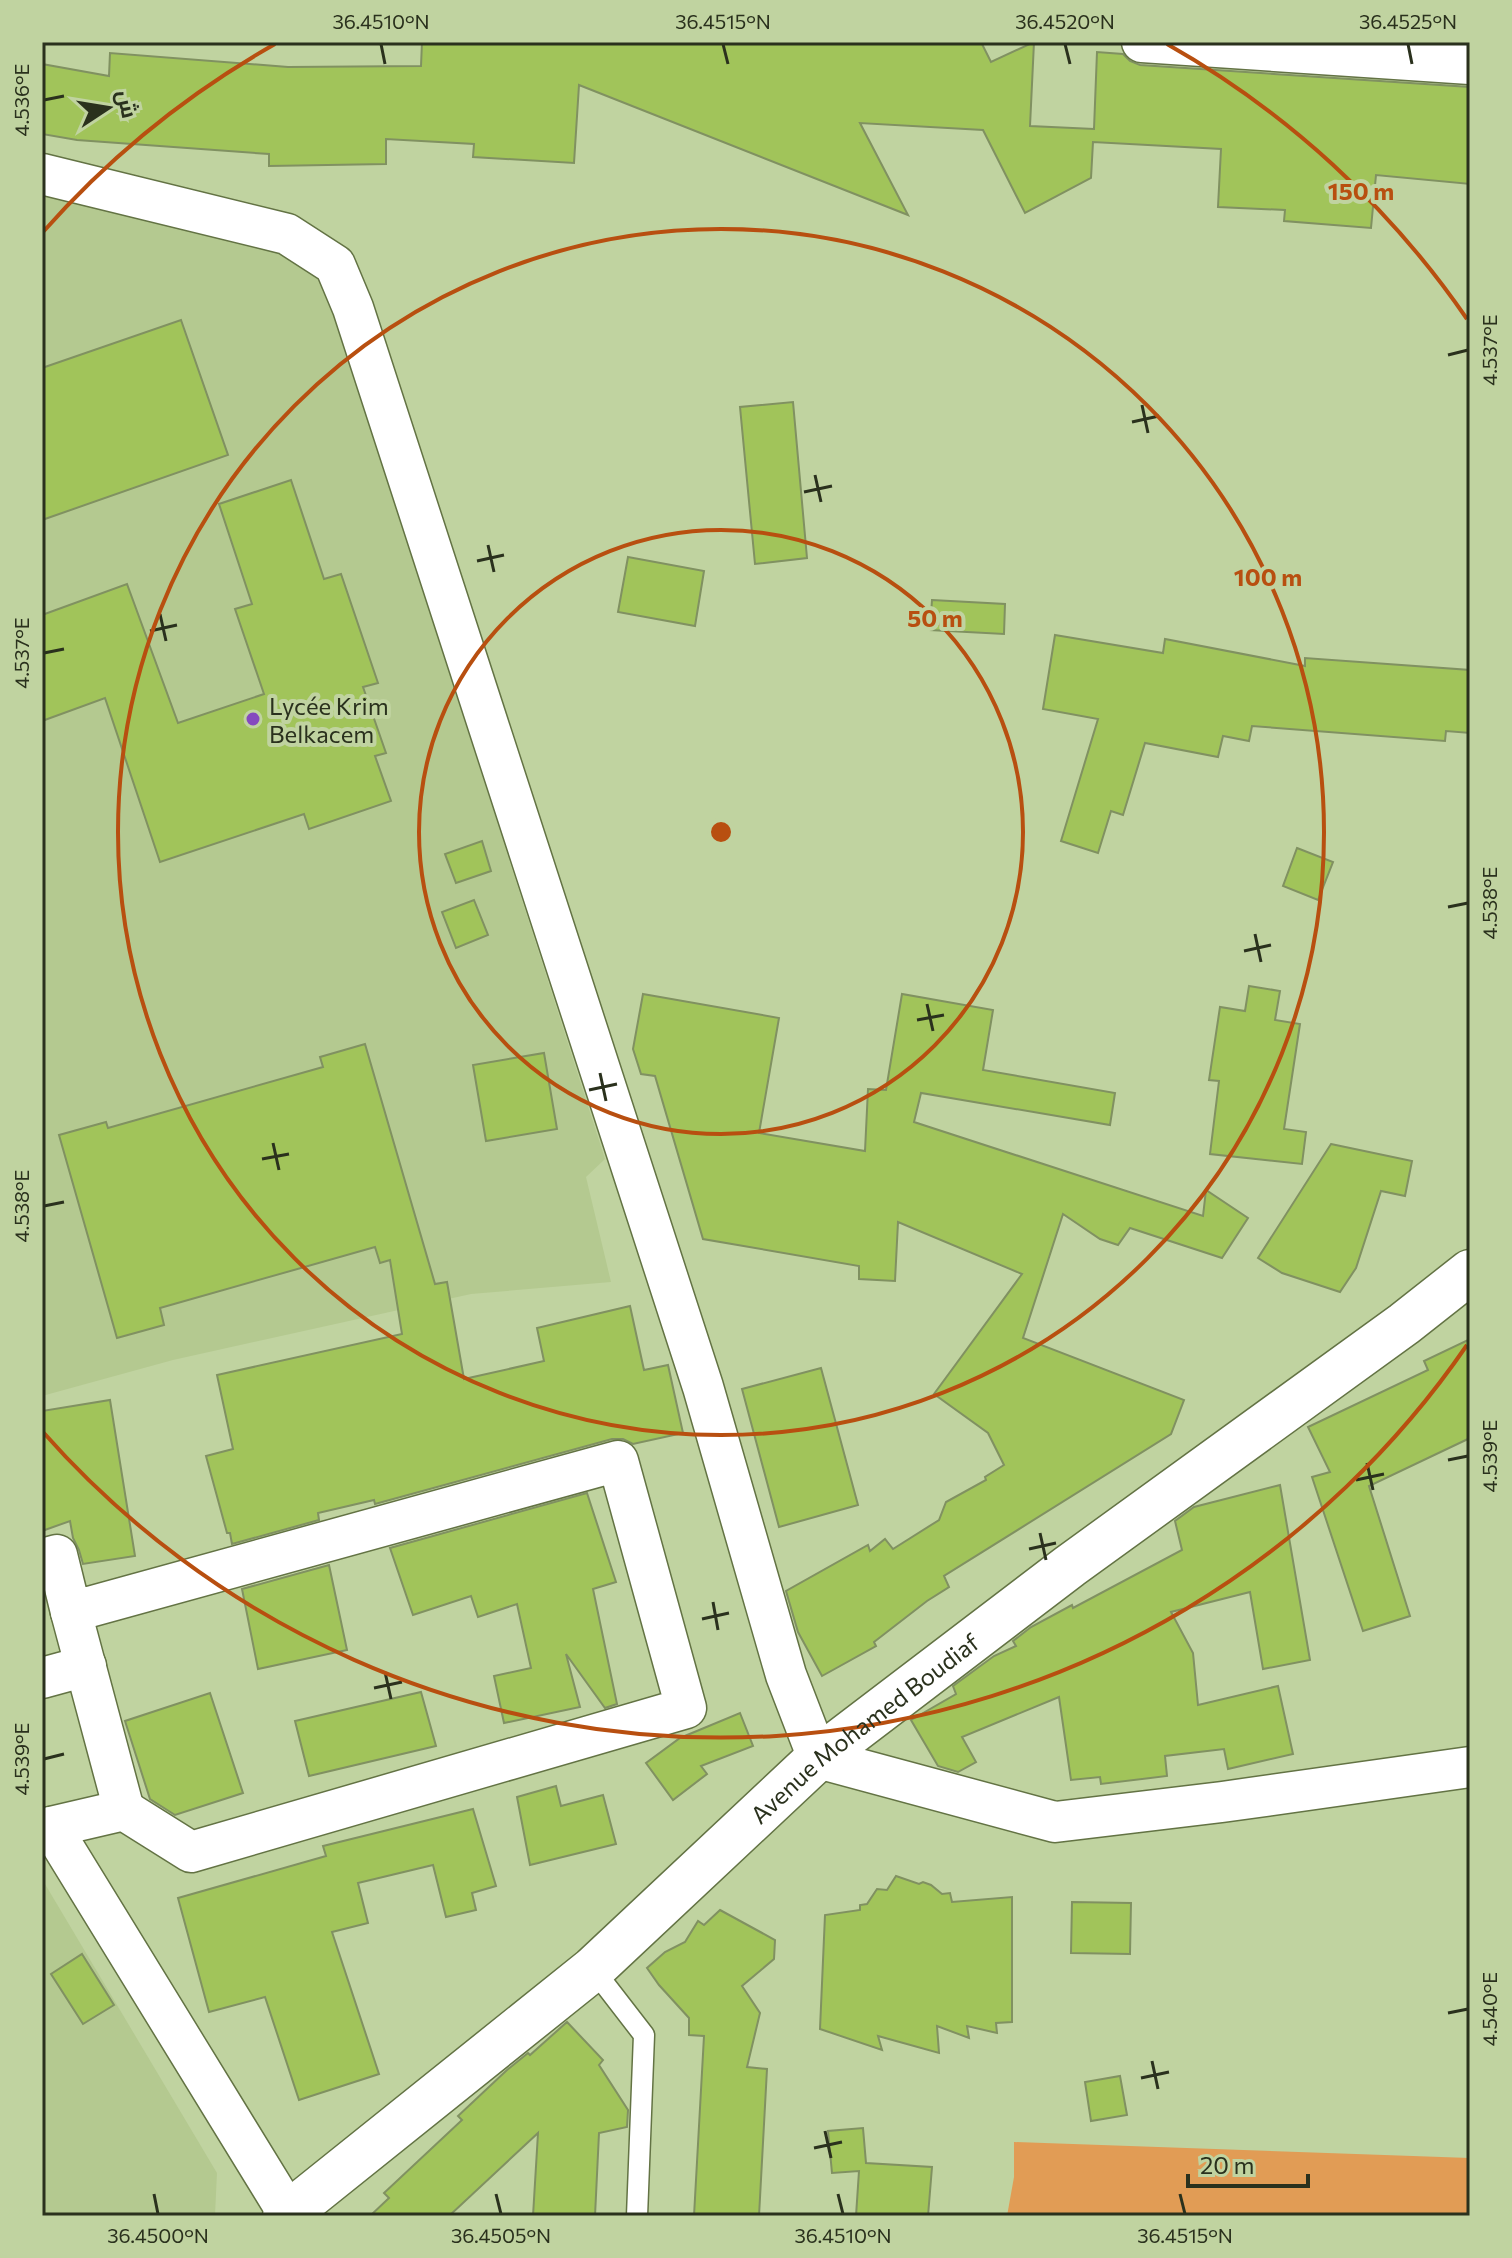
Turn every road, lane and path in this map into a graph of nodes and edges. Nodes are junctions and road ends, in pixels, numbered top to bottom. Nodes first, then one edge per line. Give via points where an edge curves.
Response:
1 (1142, 42) edge
2 (1288, 48) edge
3 (1470, 64) edge
4 (42, 174) edge
5 (1470, 1272) edge
6 (42, 1559) edge
7 (71, 1612) junction
8 (86, 1666) junction
9 (42, 1678) edge
10 (818, 1758) junction
11 (1470, 1767) edge
12 (124, 1810) junction
13 (47, 1828) edge
14 (593, 1969) junction
15 (286, 2214) edge
16 (637, 2216) edge

1 - 2 street
2 - 3 street
4 - 10 street via 287,234 335,265 703,1387 786,1675
5 - 10 street, Avenue Mohamed Boudiaf
6 - 7 street via 57,1555
7 - 8 street
7 - 12 street via 618,1461 686,1708 191,1852
8 - 9 street
8 - 12 street
10 - 11 street via 1055,1822
10 - 14 street, Avenue Mohamed Boudiaf
12 - 13 street
13 - 15 street
14 - 15 street, Avenue Mohamed Boudiaf
14 - 16 lane via 644,2035

